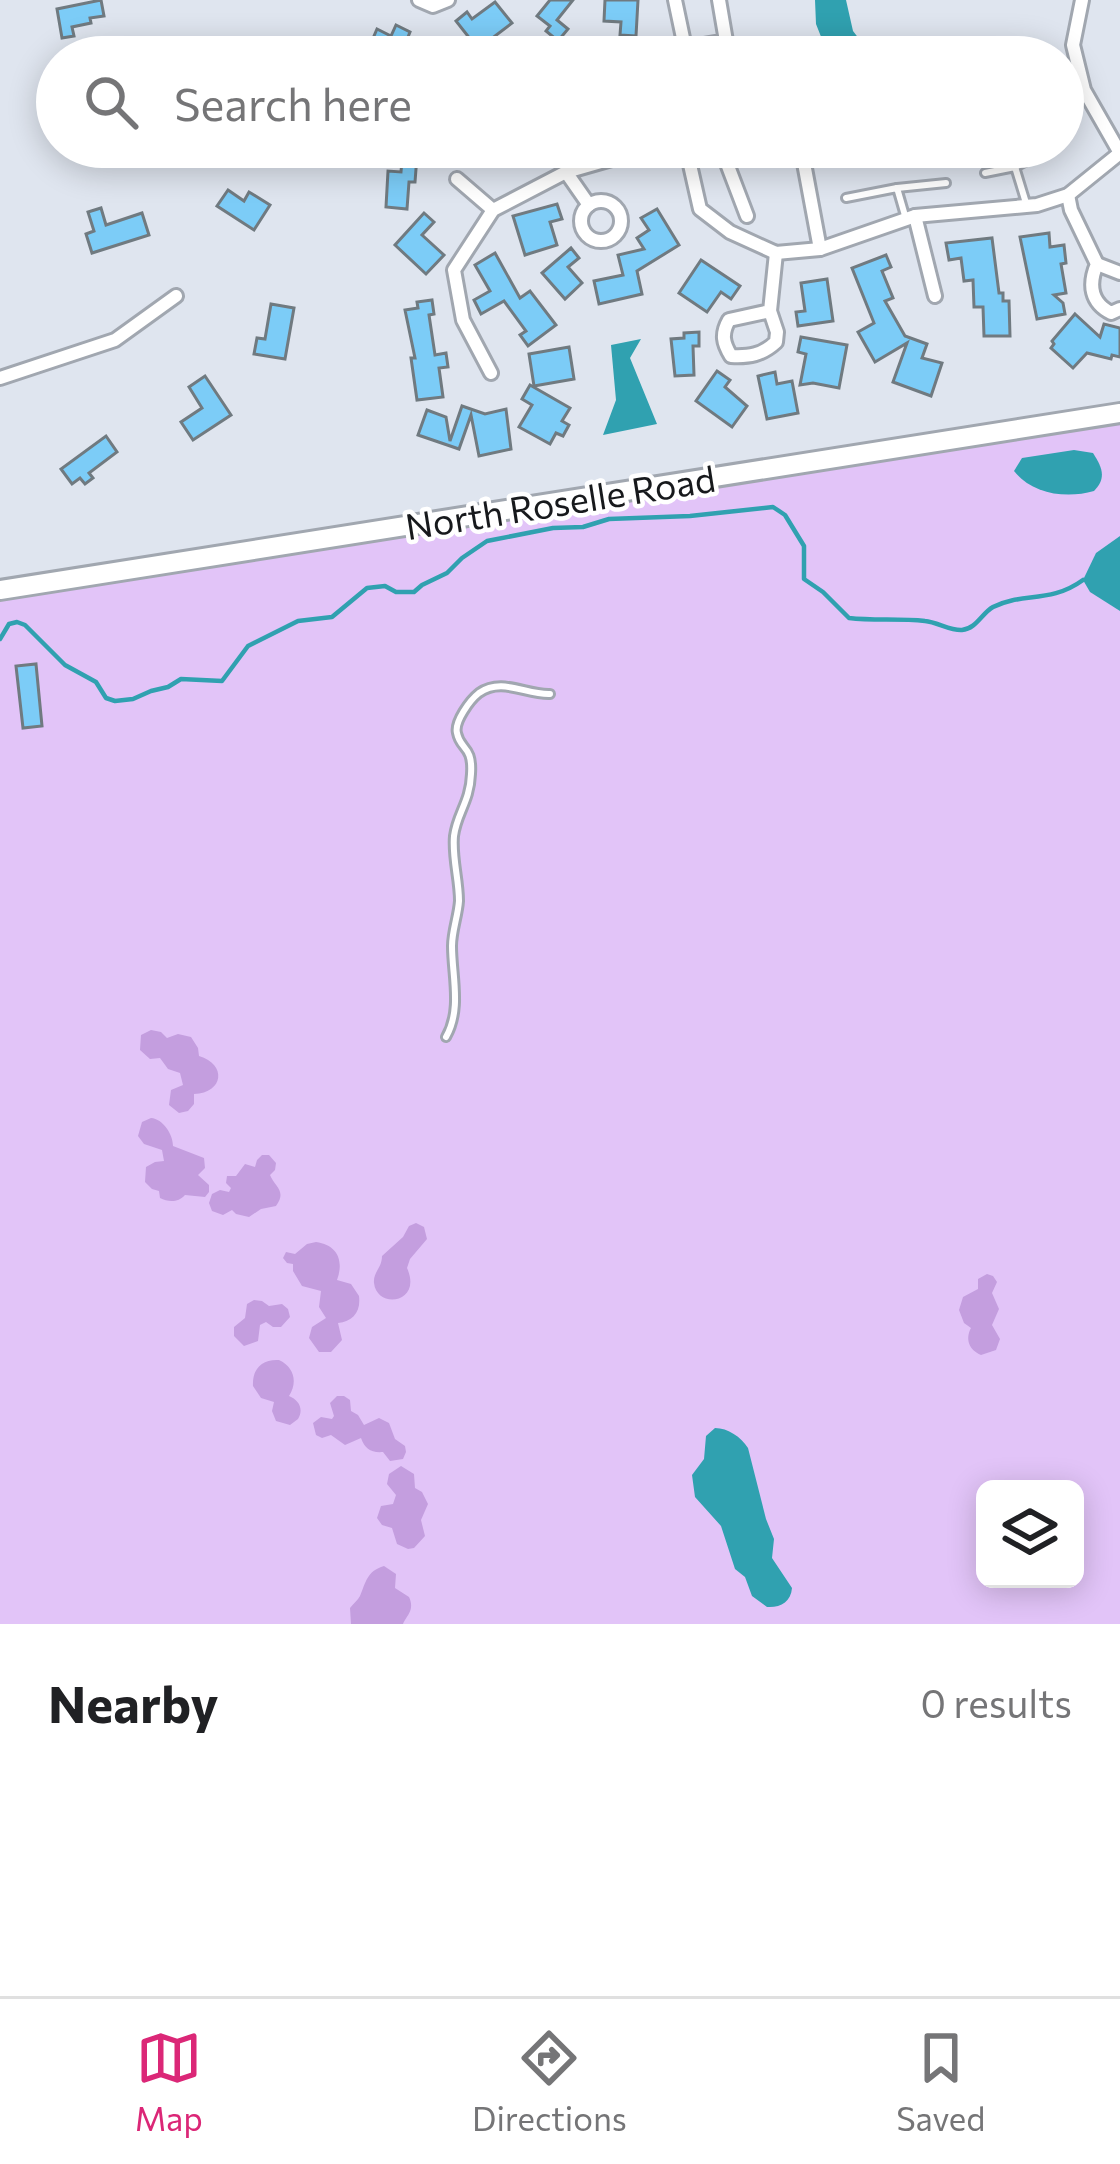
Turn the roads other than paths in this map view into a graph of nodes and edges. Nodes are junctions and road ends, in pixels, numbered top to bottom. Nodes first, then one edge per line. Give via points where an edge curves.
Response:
1 (419, 0) edge
2 (448, 0) edge
3 (675, 0) edge
4 (718, 0) edge
5 (1082, 0) edge
6 (683, 36) edge
7 (725, 36) edge
8 (1075, 36) edge
9 (1084, 91) edge
10 (1120, 153) edge
11 (577, 168) edge
12 (690, 168) edge
13 (733, 168) edge
14 (805, 168) edge
15 (1010, 168) edge
16 (1015, 168) edge
17 (566, 172) junction
18 (986, 173) dead end
19 (458, 179) dead end
20 (946, 182) dead end
21 (897, 188) junction
22 (1068, 195) junction
23 (846, 198) dead end
24 (589, 206) dead end
25 (1027, 206) junction
26 (494, 210) junction
27 (747, 216) dead end
28 (910, 218) junction
29 (820, 248) junction
30 (776, 254) junction
31 (1097, 264) junction
32 (1120, 273) edge
33 (176, 296) dead end
34 (935, 296) dead end
35 (1120, 309) edge
36 (770, 311) junction
37 (491, 373) dead end
38 (0, 378) edge
39 (1120, 412) edge
40 (0, 590) edge
41 (550, 694) dead end
42 (446, 1037) dead end

1 - 2 street
3 - 6 street
4 - 7 street
5 - 8 street
9 - 10 street
10 - 22 street
11 - 17 street
12 - 30 street via 700,209
13 - 27 street
14 - 29 street
15 - 18 lane
16 - 25 lane
17 - 24 street
17 - 26 street
19 - 26 street
20 - 21 lane
21 - 23 lane
21 - 28 lane
22 - 25 street
22 - 31 street
25 - 28 street
26 - 37 street via 454,270 463,320
28 - 29 street
28 - 34 street
29 - 30 street
30 - 36 street
31 - 32 street
31 - 35 street via 1099,307
33 - 38 street via 116,340
36 - 36 street via 728,320 723,343 730,356 749,357 776,343
39 - 40 main road, North Roselle Road
41 - 42 lane via 485,690 457,727 472,757 454,839 459,899

